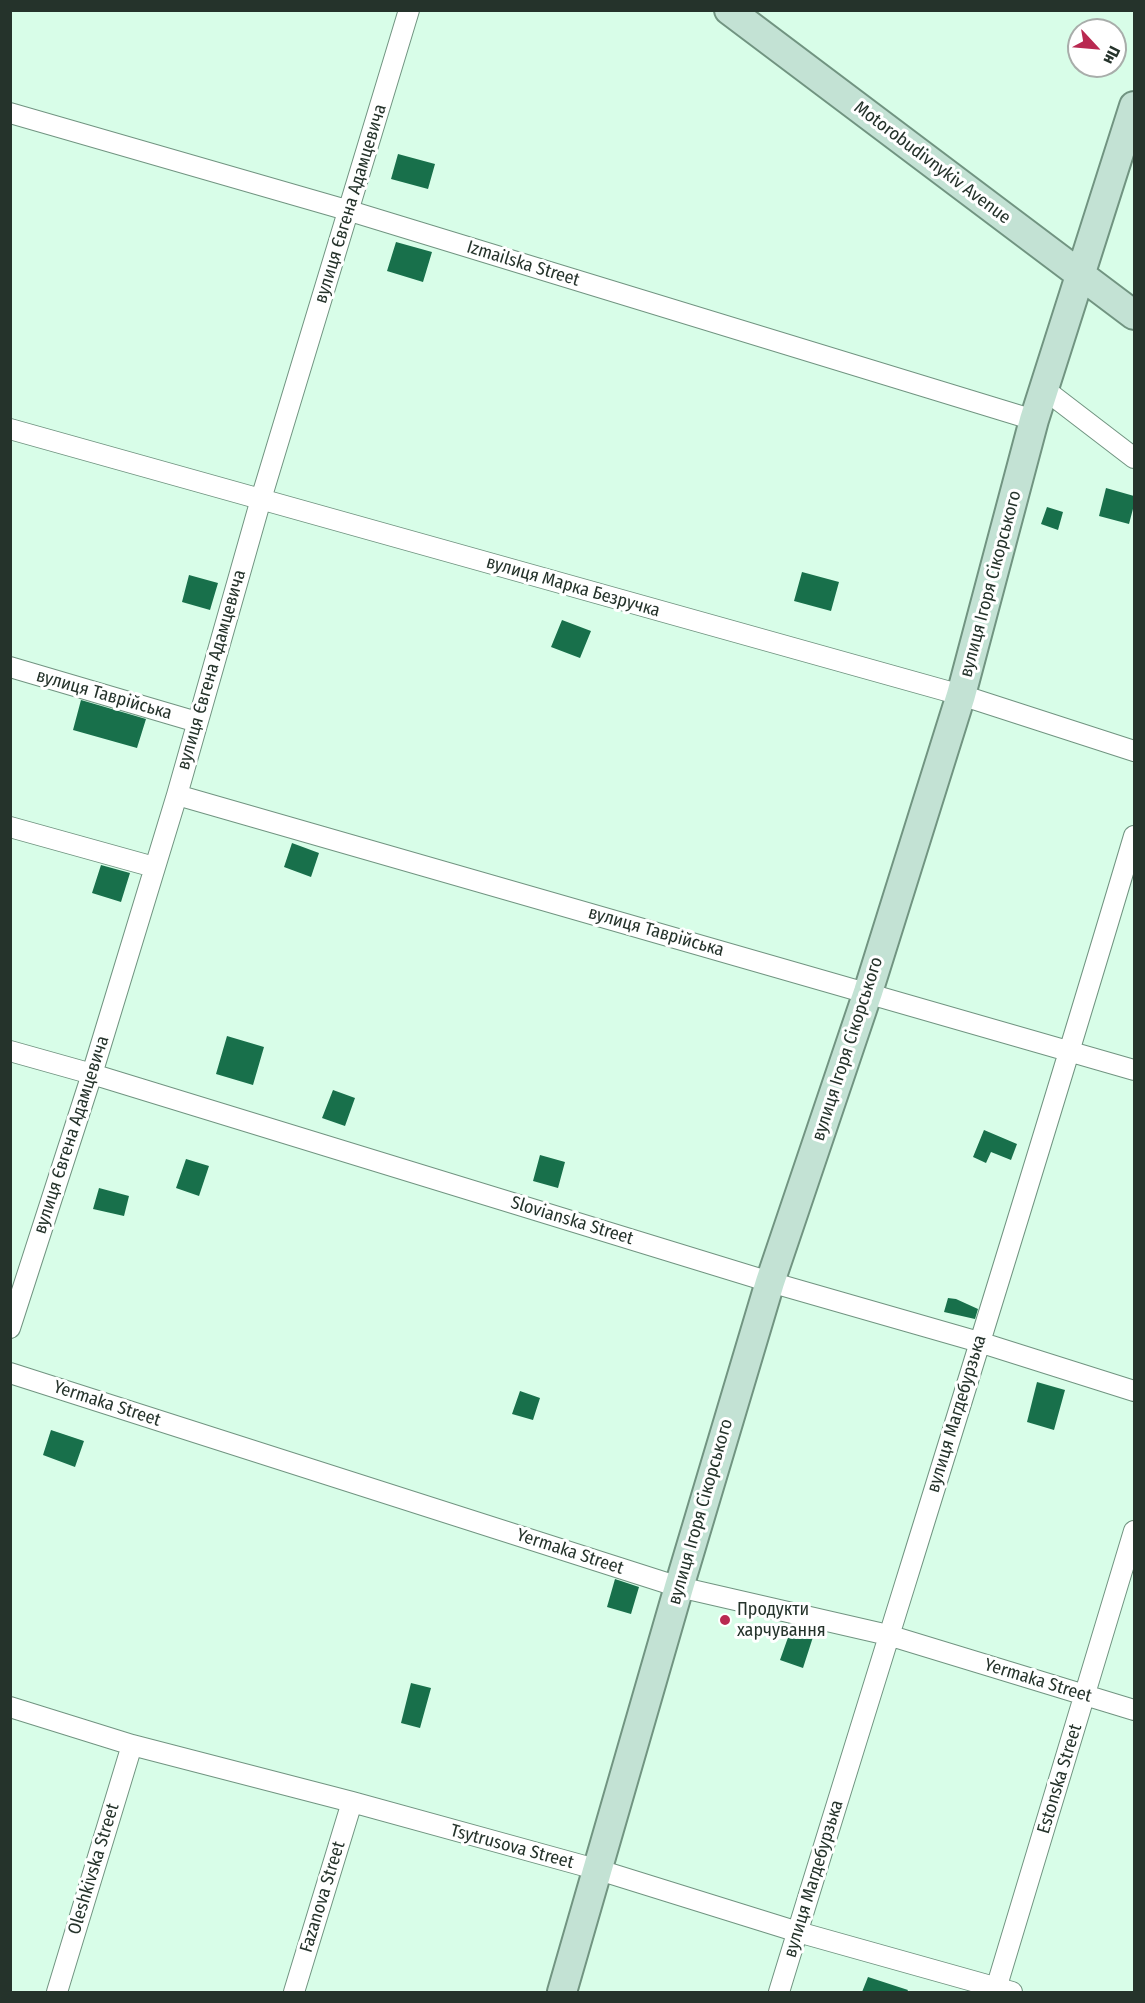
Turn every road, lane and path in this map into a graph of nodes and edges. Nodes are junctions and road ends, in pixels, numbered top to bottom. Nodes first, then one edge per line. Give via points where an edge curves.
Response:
1 (409, 10) edge
2 (729, 10) edge
3 (1134, 106) edge
4 (10, 113) edge
5 (350, 211) junction
6 (1081, 274) junction
7 (1134, 315) edge
8 (1044, 388) junction
9 (1034, 420) junction
10 (10, 429) edge
11 (1134, 458) edge
12 (261, 499) junction
13 (10, 667) edge
14 (961, 695) junction
15 (197, 722) junction
16 (1134, 751) edge
17 (177, 795) junction
18 (10, 827) edge
19 (1134, 836) edge
20 (154, 867) junction
21 (867, 992) junction
22 (10, 1051) edge
23 (1070, 1051) junction
24 (1134, 1070) edge
25 (92, 1074) junction
26 (770, 1282) junction
27 (10, 1328) edge
28 (979, 1342) junction
29 (10, 1373) edge
30 (1134, 1391) edge
31 (1134, 1531) edge
32 (679, 1587) junction
33 (888, 1635) junction
34 (1085, 1696) junction
35 (10, 1707) edge
36 (1134, 1710) edge
37 (132, 1745) junction
38 (352, 1802) junction
39 (599, 1870) junction
40 (798, 1932) junction
41 (1001, 1991) edge
42 (57, 1992) edge
43 (294, 1992) edge
44 (562, 1992) edge
45 (779, 1992) edge

1 - 5 street, вулиця Євгена Адамцевича
2 - 6 main road, Motorobudivnykiv Avenue
3 - 6 main road, вулиця Ігоря Сікорського
4 - 5 street, Izmailska Street
5 - 9 street, Izmailska Street
5 - 12 street, вулиця Євгена Адамцевича
6 - 7 main road, Motorobudivnykiv Avenue
6 - 8 main road, вулиця Ігоря Сікорського
8 - 9 main road, вулиця Ігоря Сікорського
8 - 11 street
9 - 14 main road, вулиця Ігоря Сікорського
10 - 12 street, вулиця Марка Безручка
12 - 14 street, вулиця Марка Безручка
12 - 15 street, вулиця Євгена Адамцевича
13 - 15 street, вулиця Таврійська
14 - 16 street, вулиця Марка Безручка
14 - 21 main road, вулиця Ігоря Сікорського
15 - 17 street, вулиця Євгена Адамцевича
17 - 20 street, вулиця Євгена Адамцевича
17 - 21 street, вулиця Таврійська
18 - 20 street
19 - 23 street, вулиця Магдебурзька
20 - 25 street, вулиця Євгена Адамцевича
21 - 23 street, вулиця Таврійська
21 - 26 main road, вулиця Ігоря Сікорського
22 - 25 street, Slovianska Street
23 - 24 street, вулиця Таврійська
23 - 28 street, вулиця Магдебурзька
25 - 26 street, Slovianska Street
25 - 27 street, вулиця Євгена Адамцевича
26 - 28 street, Slovianska Street
26 - 32 main road, вулиця Ігоря Сікорського
28 - 30 street, Slovianska Street
28 - 33 street, вулиця Магдебурзька
29 - 32 street, Yermaka Street
31 - 34 street, Estonska Street
32 - 33 street, Yermaka Street
32 - 39 main road, вулиця Ігоря Сікорського
33 - 34 street, Yermaka Street
33 - 40 street, вулиця Магдебурзька
34 - 36 street, Yermaka Street
34 - 41 street, Estonska Street
35 - 37 street, Tsytrusova Street
37 - 38 street, Tsytrusova Street
37 - 42 street, Oleshkivska Street
38 - 39 street, Tsytrusova Street
38 - 43 street, Fazanova Street
39 - 40 street, Tsytrusova Street
39 - 44 main road, вулиця Ігоря Сікорського
40 - 41 street, Tsytrusova Street
40 - 45 street, вулиця Магдебурзька

